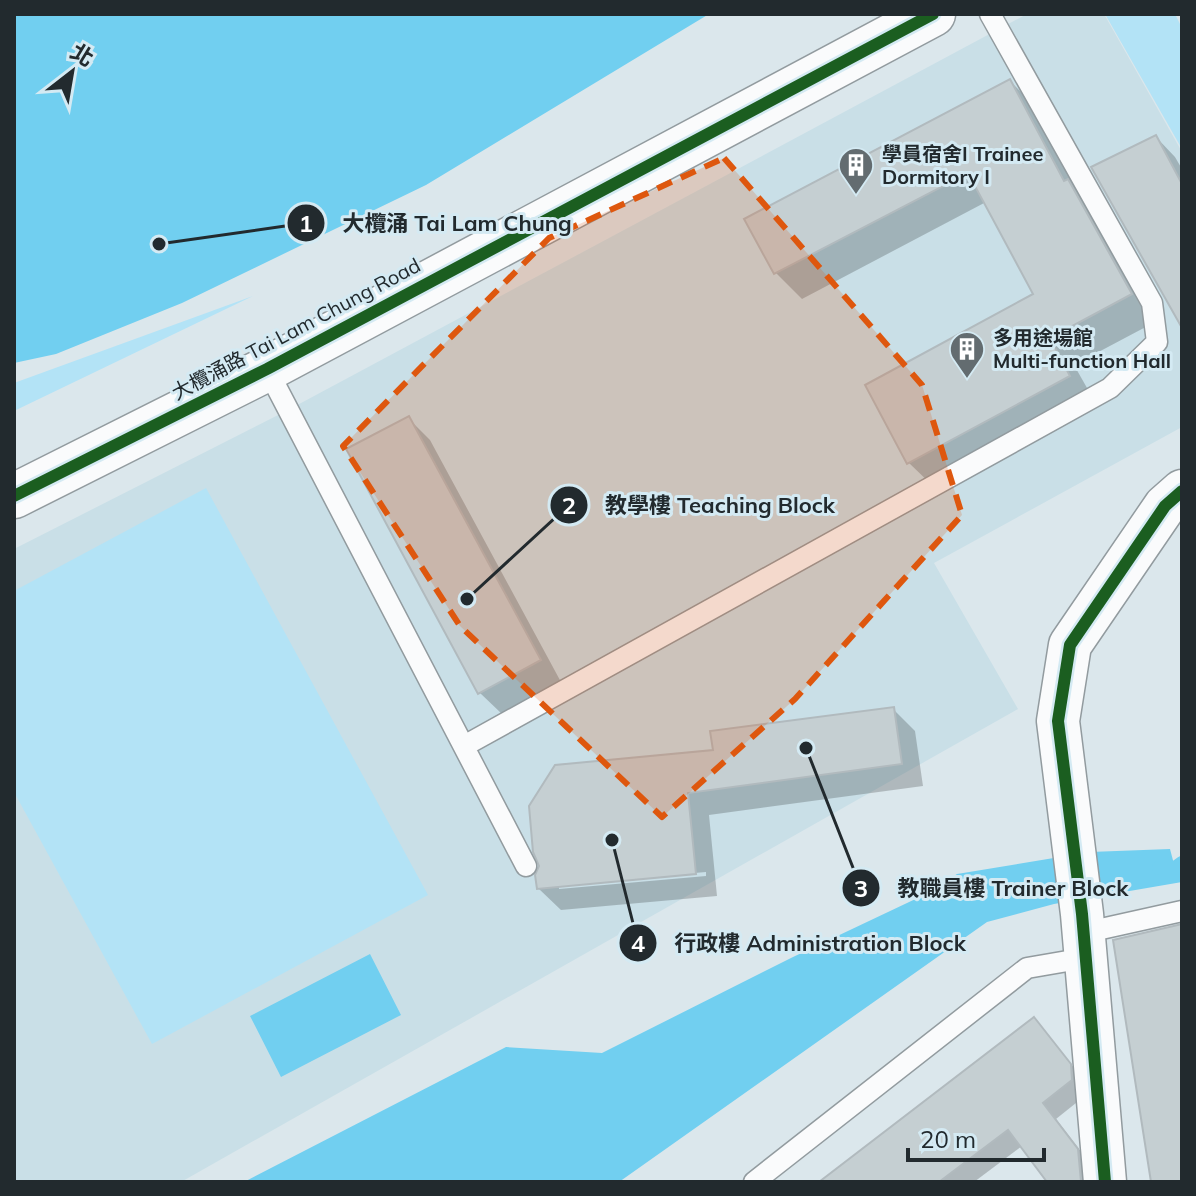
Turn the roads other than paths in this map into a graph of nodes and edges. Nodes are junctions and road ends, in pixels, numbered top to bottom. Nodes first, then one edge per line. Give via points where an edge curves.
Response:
1 (933, 14) edge
2 (990, 14) edge
3 (267, 369) junction
4 (1182, 491) edge
5 (14, 496) edge
6 (464, 746) junction
7 (526, 866) dead end
8 (1182, 911) edge
9 (1084, 935) junction
10 (754, 1182) edge
11 (1105, 1182) edge

1 - 3 street, 大欖涌路 Tai Lam Chung Road
2 - 6 lane via 1152,303 1157,342 1110,388
3 - 5 street, 大欖涌路 Tai Lam Chung Road
3 - 6 lane
4 - 9 street via 1165,506 1070,645 1058,721
6 - 7 lane
8 - 9 lane
9 - 10 lane via 1027,968
9 - 11 street

